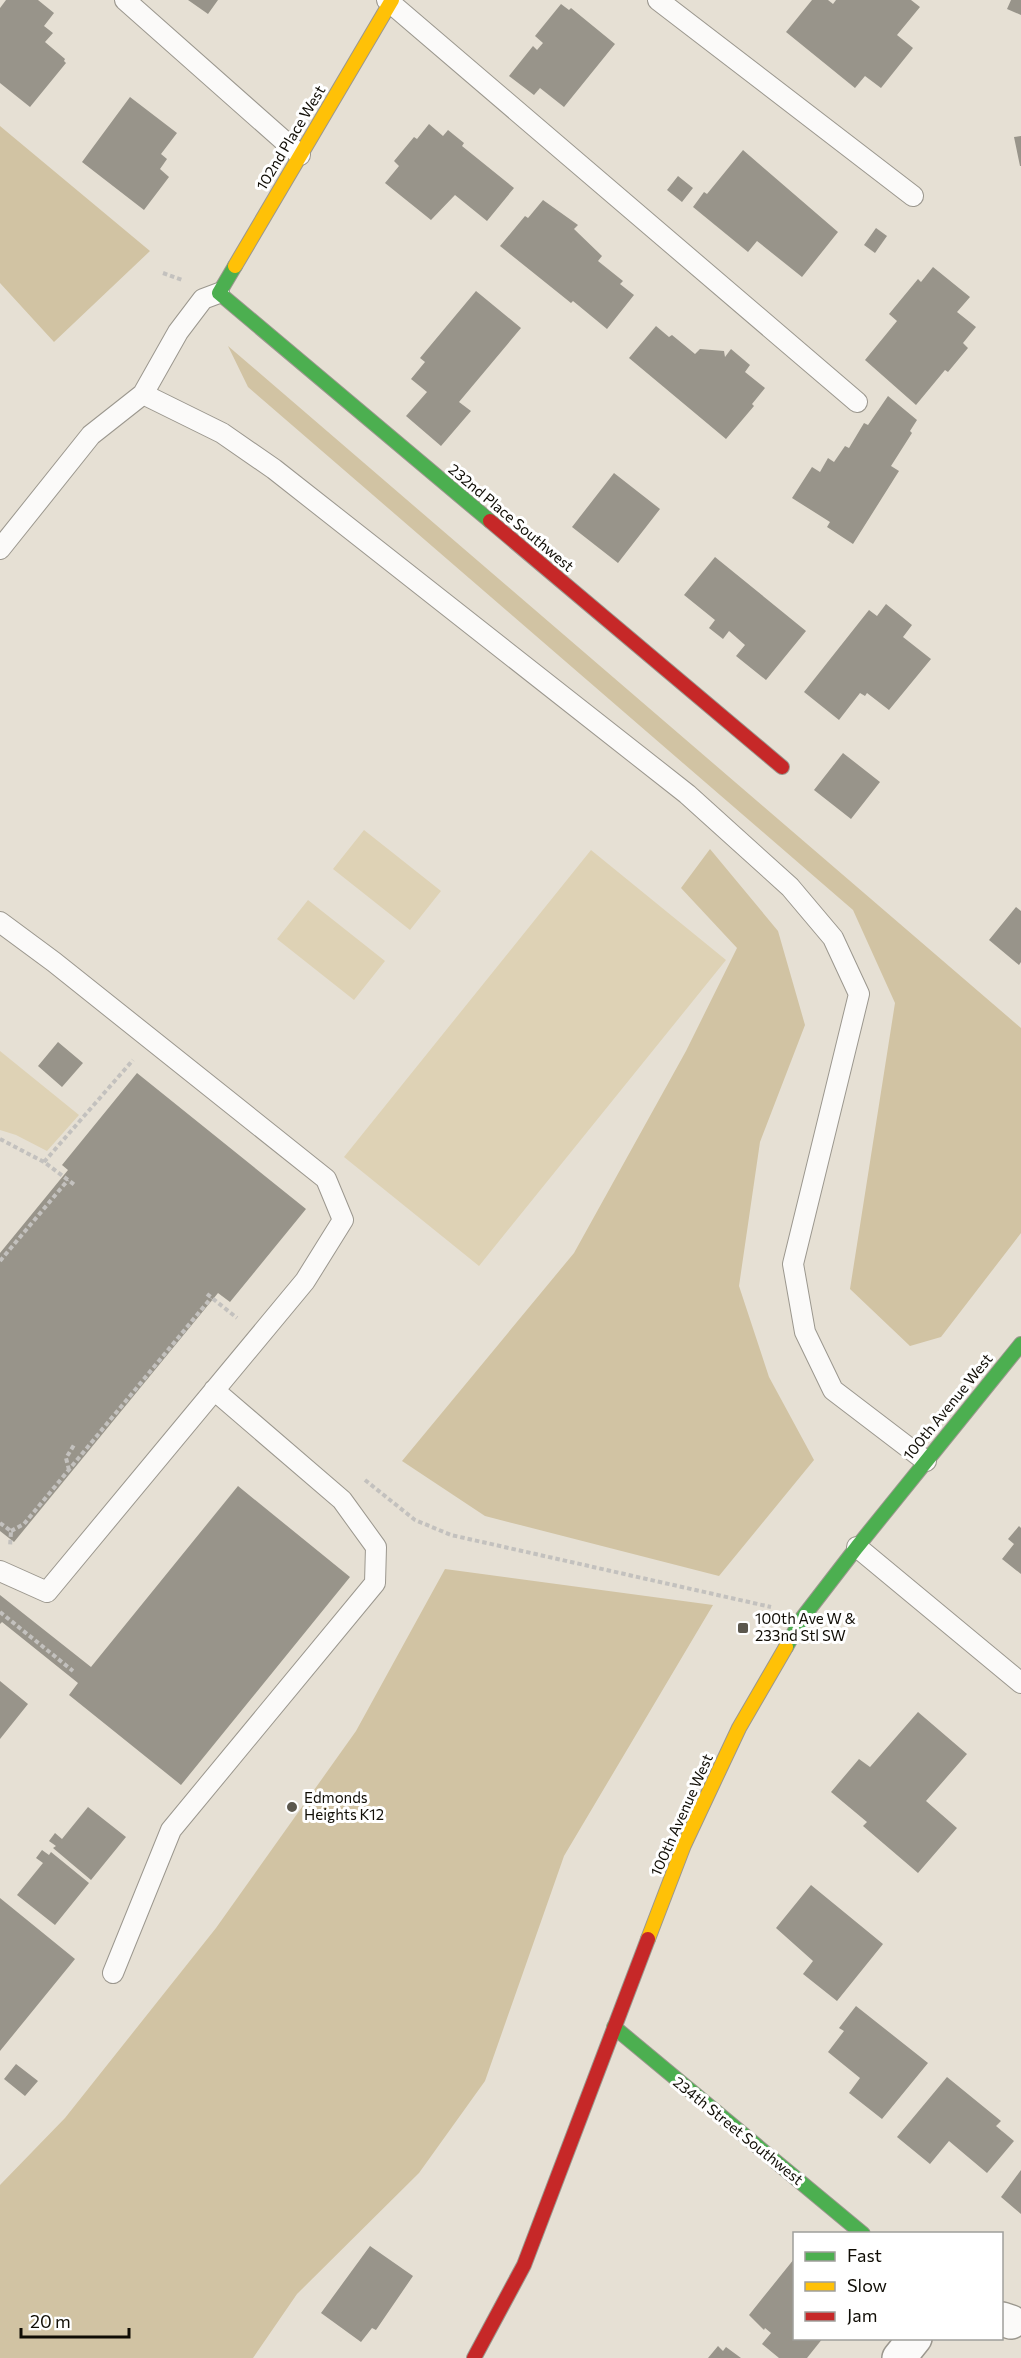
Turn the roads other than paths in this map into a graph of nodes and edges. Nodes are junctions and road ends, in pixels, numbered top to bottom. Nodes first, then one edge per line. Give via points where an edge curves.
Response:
1 (125, 0) edge
2 (658, 0) edge
3 (390, 1) edge
4 (300, 156) junction
5 (912, 196) dead end
6 (219, 293) junction
7 (143, 394) junction
8 (858, 402) dead end
9 (0, 549) edge
10 (782, 767) dead end
11 (0, 922) edge
12 (1021, 1344) edge
13 (214, 1390) junction
14 (926, 1461) junction
15 (857, 1547) junction
16 (0, 1571) edge
17 (1021, 1683) edge
18 (113, 1973) dead end
19 (614, 2027) junction
20 (861, 2232) edge
21 (913, 2340) edge
22 (474, 2358) edge
23 (899, 2358) edge

1 - 4 lane
2 - 5 lane
3 - 4 street, 102nd Place West
3 - 8 lane
4 - 6 street, 102nd Place West
6 - 7 lane via 203,299 184,324
6 - 10 street, 232nd Place Southwest
7 - 9 lane via 91,435
7 - 14 lane via 222,433 274,470 687,794 790,887 833,938 859,994 793,1264 805,1332 833,1390
11 - 13 lane via 326,1179 342,1220 305,1281
12 - 14 street, 100th Avenue West
13 - 16 lane via 46,1592
13 - 18 lane via 342,1500 376,1547 375,1582 171,1830
14 - 15 street, 100th Avenue West
15 - 17 lane
15 - 19 street, 100th Avenue West via 803,1617 739,1728 684,1845
19 - 20 street, 234th Street Southwest
19 - 22 street, 100th Avenue West via 524,2265
21 - 23 street

